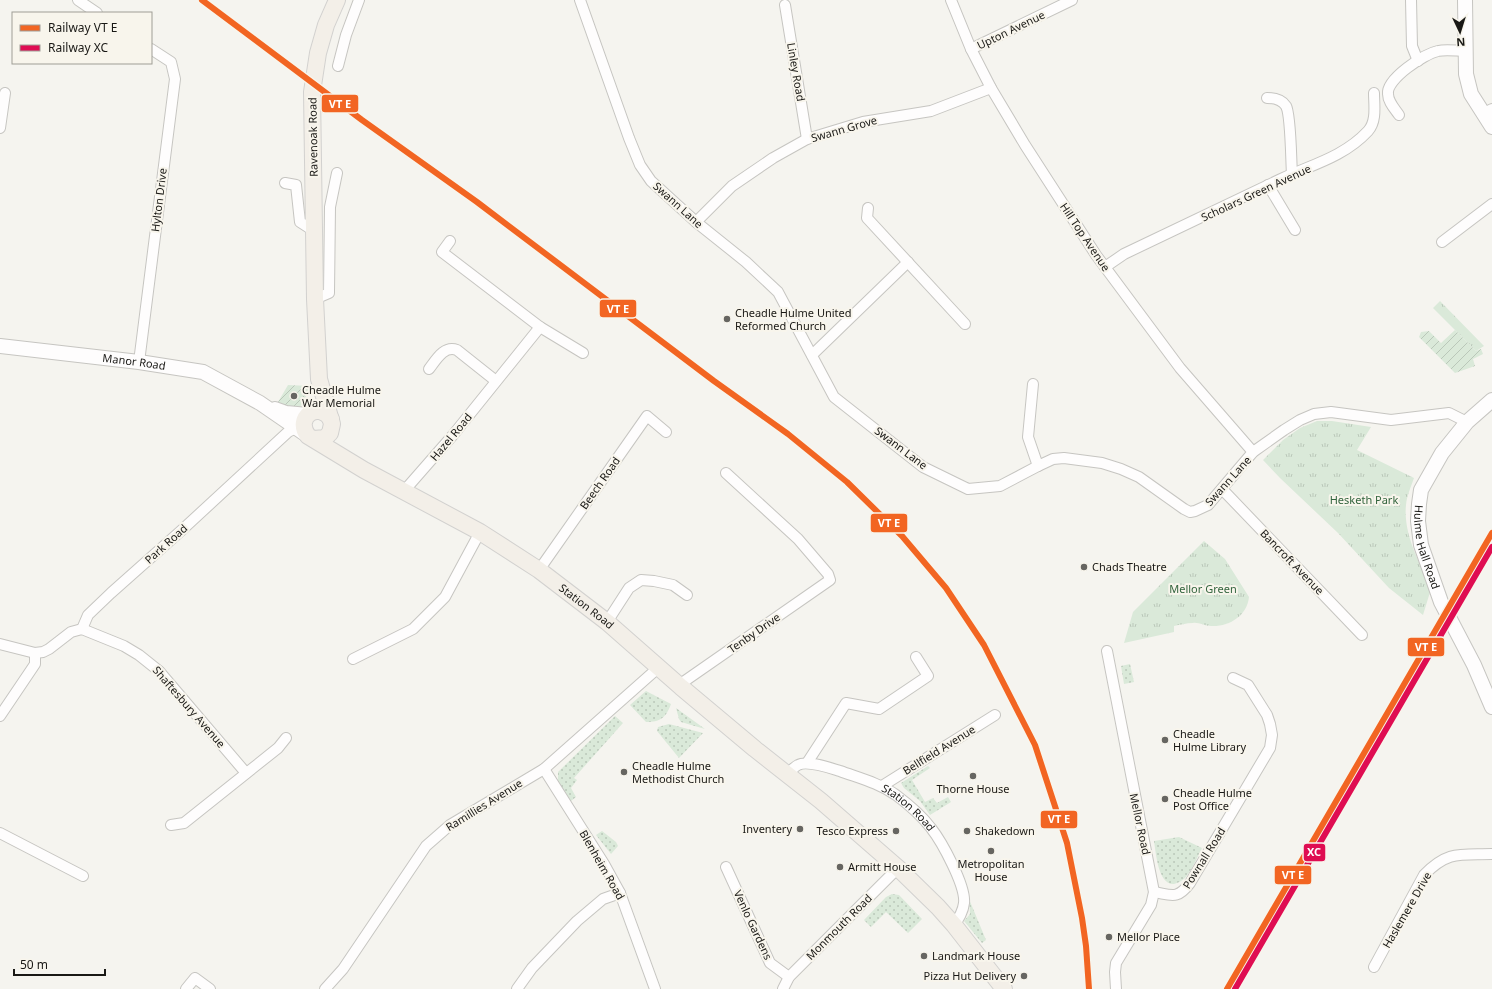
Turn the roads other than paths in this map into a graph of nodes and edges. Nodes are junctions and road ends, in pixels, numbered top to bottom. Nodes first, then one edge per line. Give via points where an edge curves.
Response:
1 (78, 0) edge
2 (337, 0) edge
3 (359, 0) edge
4 (580, 0) edge
5 (951, 0) edge
6 (1072, 0) edge
7 (1411, 0) edge
8 (1465, 0) edge
9 (784, 5) dead end
10 (96, 12) edge
11 (971, 49) junction
12 (152, 50) edge
13 (1466, 51) junction
14 (1418, 60) junction
15 (338, 66) dead end
16 (991, 88) junction
17 (5, 93) dead end
18 (1374, 93) dead end
19 (1267, 98) dead end
20 (1487, 111) edge
21 (1399, 115) dead end
22 (1492, 127) edge
23 (0, 128) edge
24 (807, 139) junction
25 (337, 173) dead end
26 (1292, 174) junction
27 (285, 183) dead end
28 (1268, 185) junction
29 (1492, 204) edge
30 (868, 208) dead end
31 (696, 222) junction
32 (1294, 230) dead end
33 (314, 231) junction
34 (450, 241) dead end
35 (1442, 242) dead end
36 (908, 262) junction
37 (1105, 267) junction
38 (315, 299) junction
39 (965, 324) dead end
40 (540, 327) junction
41 (0, 346) edge
42 (583, 353) dead end
43 (812, 355) junction
44 (139, 362) junction
45 (429, 369) dead end
46 (319, 379) junction
47 (496, 381) junction
48 (1033, 384) dead end
49 (1492, 400) edge
50 (260, 403) junction
51 (310, 413) junction
52 (1467, 422) junction
53 (332, 424) junction
54 (666, 432) dead end
55 (306, 434) junction
56 (1253, 452) junction
57 (1038, 466) junction
58 (364, 470) junction
59 (726, 473) dead end
60 (1222, 488) junction
61 (404, 491) junction
62 (480, 532) junction
63 (539, 570) junction
64 (688, 595) dead end
65 (607, 622) junction
66 (82, 629) junction
67 (1362, 634) dead end
68 (0, 644) edge
69 (1107, 651) dead end
70 (35, 653) junction
71 (916, 657) dead end
72 (353, 659) dead end
73 (658, 668) junction
74 (1233, 678) dead end
75 (679, 685) junction
76 (1492, 707) edge
77 (995, 715) dead end
78 (0, 716) edge
79 (286, 738) dead end
80 (807, 763) junction
81 (544, 769) junction
82 (246, 773) junction
83 (786, 774) junction
84 (882, 786) junction
85 (171, 825) dead end
86 (0, 833) edge
87 (1492, 854) edge
88 (726, 866) dead end
89 (898, 868) junction
90 (82, 876) dead end
91 (620, 892) junction
92 (1154, 892) junction
93 (954, 925) junction
94 (1374, 967) dead end
95 (789, 977) junction
96 (186, 989) edge
97 (210, 989) edge
98 (325, 989) edge
99 (517, 989) edge
100 (655, 989) edge
101 (783, 989) edge
102 (1004, 989) edge
103 (1116, 989) edge

1 - 10 street
2 - 33 main road, Ravenoak Road via 318,53 312,92
3 - 15 street
4 - 31 street, Swann Lane via 628,138 640,164 651,181
5 - 11 street, Hill Top Avenue
6 - 11 street, Upton Avenue
7 - 14 street via 1412,46
8 - 13 main road
9 - 24 street, Linley Road
11 - 16 street, Hill Top Avenue
12 - 44 street, Hylton Drive via 171,62 175,79
13 - 14 street via 1438,51
13 - 20 main road via 1466,74 1471,94
14 - 21 street via 1396,76 1390,84 1387,93
16 - 24 street, Swann Grove via 931,111 863,122
16 - 37 street, Hill Top Avenue
17 - 23 street
18 - 26 street, Scholars Green Avenue via 1375,116 1369,130 1347,150
19 - 26 street via 1275,98 1286,106
20 - 22 main road
24 - 31 street, Swann Grove via 732,186
25 - 38 street, Ravenoak Road via 330,207 329,293
26 - 28 street, Scholars Green Avenue
27 - 33 street, Ravenoak Road via 296,185 300,222
28 - 32 street
28 - 37 street, Scholars Green Avenue via 1124,254
29 - 35 street
30 - 36 street via 867,218
31 - 43 street, Swann Lane via 746,262 778,292
33 - 38 main road, Ravenoak Road
34 - 40 street via 442,252
36 - 39 street
36 - 43 street
37 - 56 street, Hill Top Avenue via 1180,368
38 - 46 main road, Ravenoak Road
40 - 42 street
40 - 47 street, Hazel Road
41 - 44 main road, Manor Road
43 - 57 street, Swann Lane via 834,397 923,467 961,486 968,489 1000,486
44 - 50 main road, Manor Road via 203,372
45 - 47 street via 443,352 452,348
46 - 51 main road, Ravenoak Road
46 - 53 main road, Ravenoak Road
47 - 61 street, Hazel Road
48 - 57 street via 1028,437
49 - 52 main road, Hulme Hall Road
50 - 51 main road, Manor Road via 286,413
50 - 55 main road, Manor Road
51 - 53 main road via 324,412
51 - 55 main road via 304,422
52 - 56 street, Swann Lane via 1449,413 1390,420 1330,412 1314,414 1300,420
52 - 76 main road, Hulme Hall Road via 1442,453 1421,490 1418,521 1421,545 1441,602 1474,664
53 - 55 main road via 330,433 320,440
53 - 58 main road, Station Road via 339,441
54 - 63 street, Beech Road via 648,416
55 - 58 main road, Station Road
55 - 66 street, Park Road via 288,432 111,592 88,615
56 - 60 street, Swann Lane
57 - 60 street, Swann Lane via 1053,459 1064,458 1121,468 1139,477 1190,512 1202,509
58 - 61 main road, Station Road
59 - 75 street, Tenby Drive via 798,539 833,583
60 - 67 street, Bancroft Avenue
61 - 62 main road, Station Road
62 - 63 main road, Station Road
62 - 72 street via 445,597 413,629
63 - 65 main road, Station Road
64 - 65 street via 673,585 641,580 629,588
65 - 73 main road, Station Road
66 - 70 street via 71,632 49,649
66 - 82 street, Shaftesbury Avenue via 124,646 159,671
68 - 70 street
69 - 92 street, Mellor Road
70 - 78 street via 32,670
71 - 80 street via 928,676 879,709 846,703
73 - 75 main road, Station Road
73 - 81 street, Ramillies Avenue
74 - 92 street, Pownall Road via 1248,685 1267,715 1272,735 1270,748 1182,893 1176,895
75 - 83 main road, Station Road
77 - 84 street, Bellfield Avenue
79 - 82 street via 278,748
80 - 83 street via 798,765
80 - 84 street, Station Road via 834,769
81 - 91 street, Blenheim Road
81 - 98 street, Ramillies Avenue via 450,825 426,846 343,969
82 - 85 street via 184,823
83 - 89 main road, Station Road
84 - 93 street, Station Road via 896,795 931,828 950,861 959,881 964,902 961,914
86 - 90 street
87 - 94 street, Haslemere Drive via 1456,854 1434,864 1424,874
88 - 95 street, Venlo Gardens via 770,963
89 - 93 main road, Station Road
89 - 95 street, Monmouth Road
91 - 99 street via 603,899 577,922 532,968
91 - 100 street, Blenheim Road
92 - 103 street, Mellor Road via 1152,905 1116,963
93 - 102 main road, Station Road
95 - 101 street, Monmouth Road
96 - 97 street via 194,978

